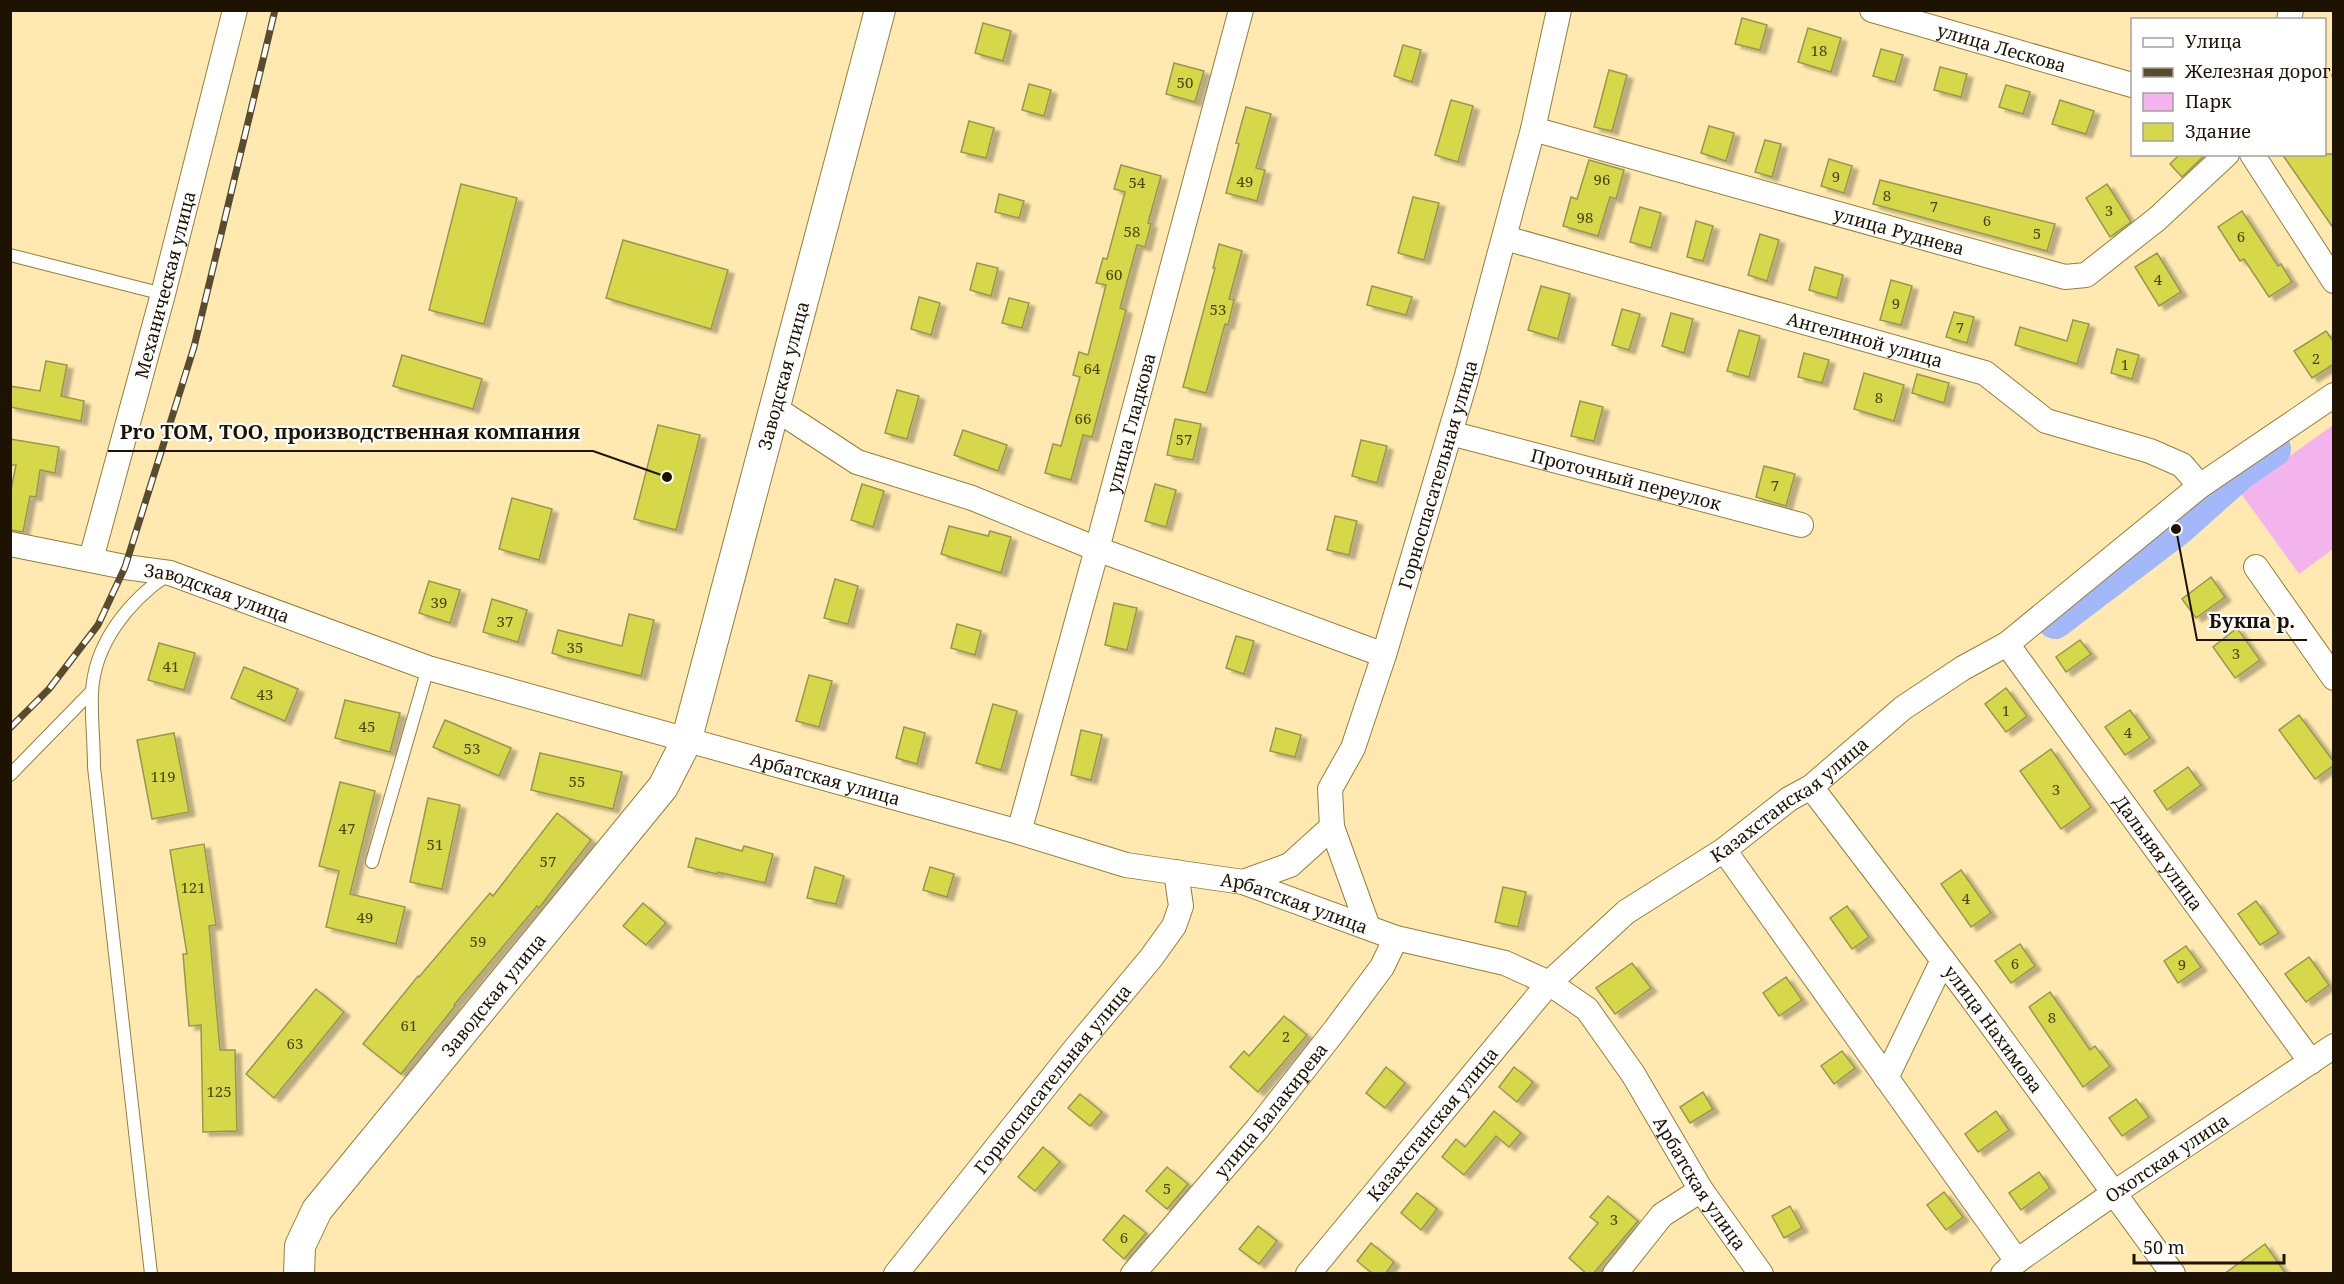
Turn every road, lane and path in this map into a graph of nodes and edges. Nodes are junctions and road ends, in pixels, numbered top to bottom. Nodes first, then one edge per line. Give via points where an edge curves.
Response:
1 (235, 10) edge
2 (880, 10) edge
3 (1241, 10) edge
4 (1559, 10) edge
5 (1872, 10) edge
6 (2131, 84) edge
7 (1533, 129) junction
8 (2225, 156) edge
9 (2253, 156) edge
10 (1505, 238) junction
11 (10, 255) edge
12 (2334, 281) edge
13 (164, 294) junction
14 (2334, 394) edge
15 (773, 407) junction
16 (1450, 433) junction
17 (2200, 486) junction
18 (1801, 525) dead end
19 (10, 544) edge
20 (1097, 549) junction
21 (91, 559) junction
22 (2256, 567) dead end
23 (170, 573) junction
24 (2007, 644) junction
25 (1384, 654) junction
26 (428, 668) junction
27 (2334, 678) edge
28 (92, 691) junction
29 (686, 742) junction
30 (10, 774) edge
31 (1811, 787) junction
32 (1332, 827) junction
33 (1019, 832) junction
34 (1724, 850) junction
35 (372, 862) dead end
36 (1176, 872) junction
37 (1243, 882) junction
38 (1368, 927) junction
39 (1396, 938) junction
40 (1942, 960) junction
41 (1549, 983) junction
42 (2334, 1046) edge
43 (2311, 1062) junction
44 (1886, 1078) junction
45 (1701, 1190) junction
46 (2114, 1193) junction
47 (299, 1260) edge
48 (2010, 1267) edge
49 (151, 1274) edge
50 (896, 1274) edge
51 (1133, 1274) edge
52 (1308, 1274) edge
53 (1615, 1274) edge
54 (1761, 1274) edge
55 (2173, 1274) edge

1 - 13 street, Механическая улица
2 - 15 street, Заводская улица
3 - 20 street, улица Гладкова
4 - 7 street, Горноспасательная улица
5 - 6 street, улица Лескова
7 - 8 street, улица Руднева via 2064,277 2086,275 2157,219
7 - 10 street, Горноспасательная улица
9 - 12 street
10 - 16 street, Горноспасательная улица
10 - 17 street, Ангелиной улица via 1985,373 2046,421 2150,451 2182,465
11 - 13 lane
13 - 21 street, Механическая улица
14 - 17 street, Казахстанская улица
15 - 20 street via 857,462 972,498
15 - 29 street, Заводская улица
16 - 18 street, Проточный переулок
16 - 25 street, Горноспасательная улица
17 - 24 street, Казахстанская улица
19 - 21 street
20 - 25 street
20 - 33 street, улица Гладкова
21 - 23 street, Заводская улица
22 - 27 street
23 - 26 street, Заводская улица
23 - 28 lane via 132,604 111,632 99,658
24 - 31 street, Казахстанская улица via 1903,708
24 - 43 street, Дальняя улица
25 - 32 street, Горноспасательная улица via 1353,748 1330,789
26 - 29 street, Заводская улица
26 - 35 lane
28 - 30 lane
28 - 49 lane via 94,767
29 - 33 street, Арбатская улица
29 - 47 street, Заводская улица via 663,787 317,1210
31 - 34 street, Казахстанская улица via 1789,799
31 - 40 street, улица Нахимова
32 - 37 street via 1290,865
32 - 38 street, Горноспасательная улица
33 - 36 street, Арбатская улица via 1126,865
34 - 41 street, Казахстанская улица via 1626,912
34 - 44 street
36 - 37 street, Арбатская улица
36 - 50 street, Горноспасательная улица via 1181,906 1174,926
37 - 38 street, Арбатская улица
38 - 39 street, Арбатская улица
39 - 41 street, Арбатская улица via 1505,963
39 - 51 street, улица Балакирева via 1382,967 1335,1030 1258,1128
40 - 44 street
40 - 46 street, улица Нахимова
41 - 45 street, Арбатская улица via 1587,1009 1633,1074
41 - 52 street, Казахстанская улица
42 - 43 street, Охотская улица
43 - 46 street, Охотская улица
44 - 48 street
45 - 53 street via 1662,1215
45 - 54 street, Арбатская улица
46 - 48 street, Охотская улица
46 - 55 street, улица Нахимова

